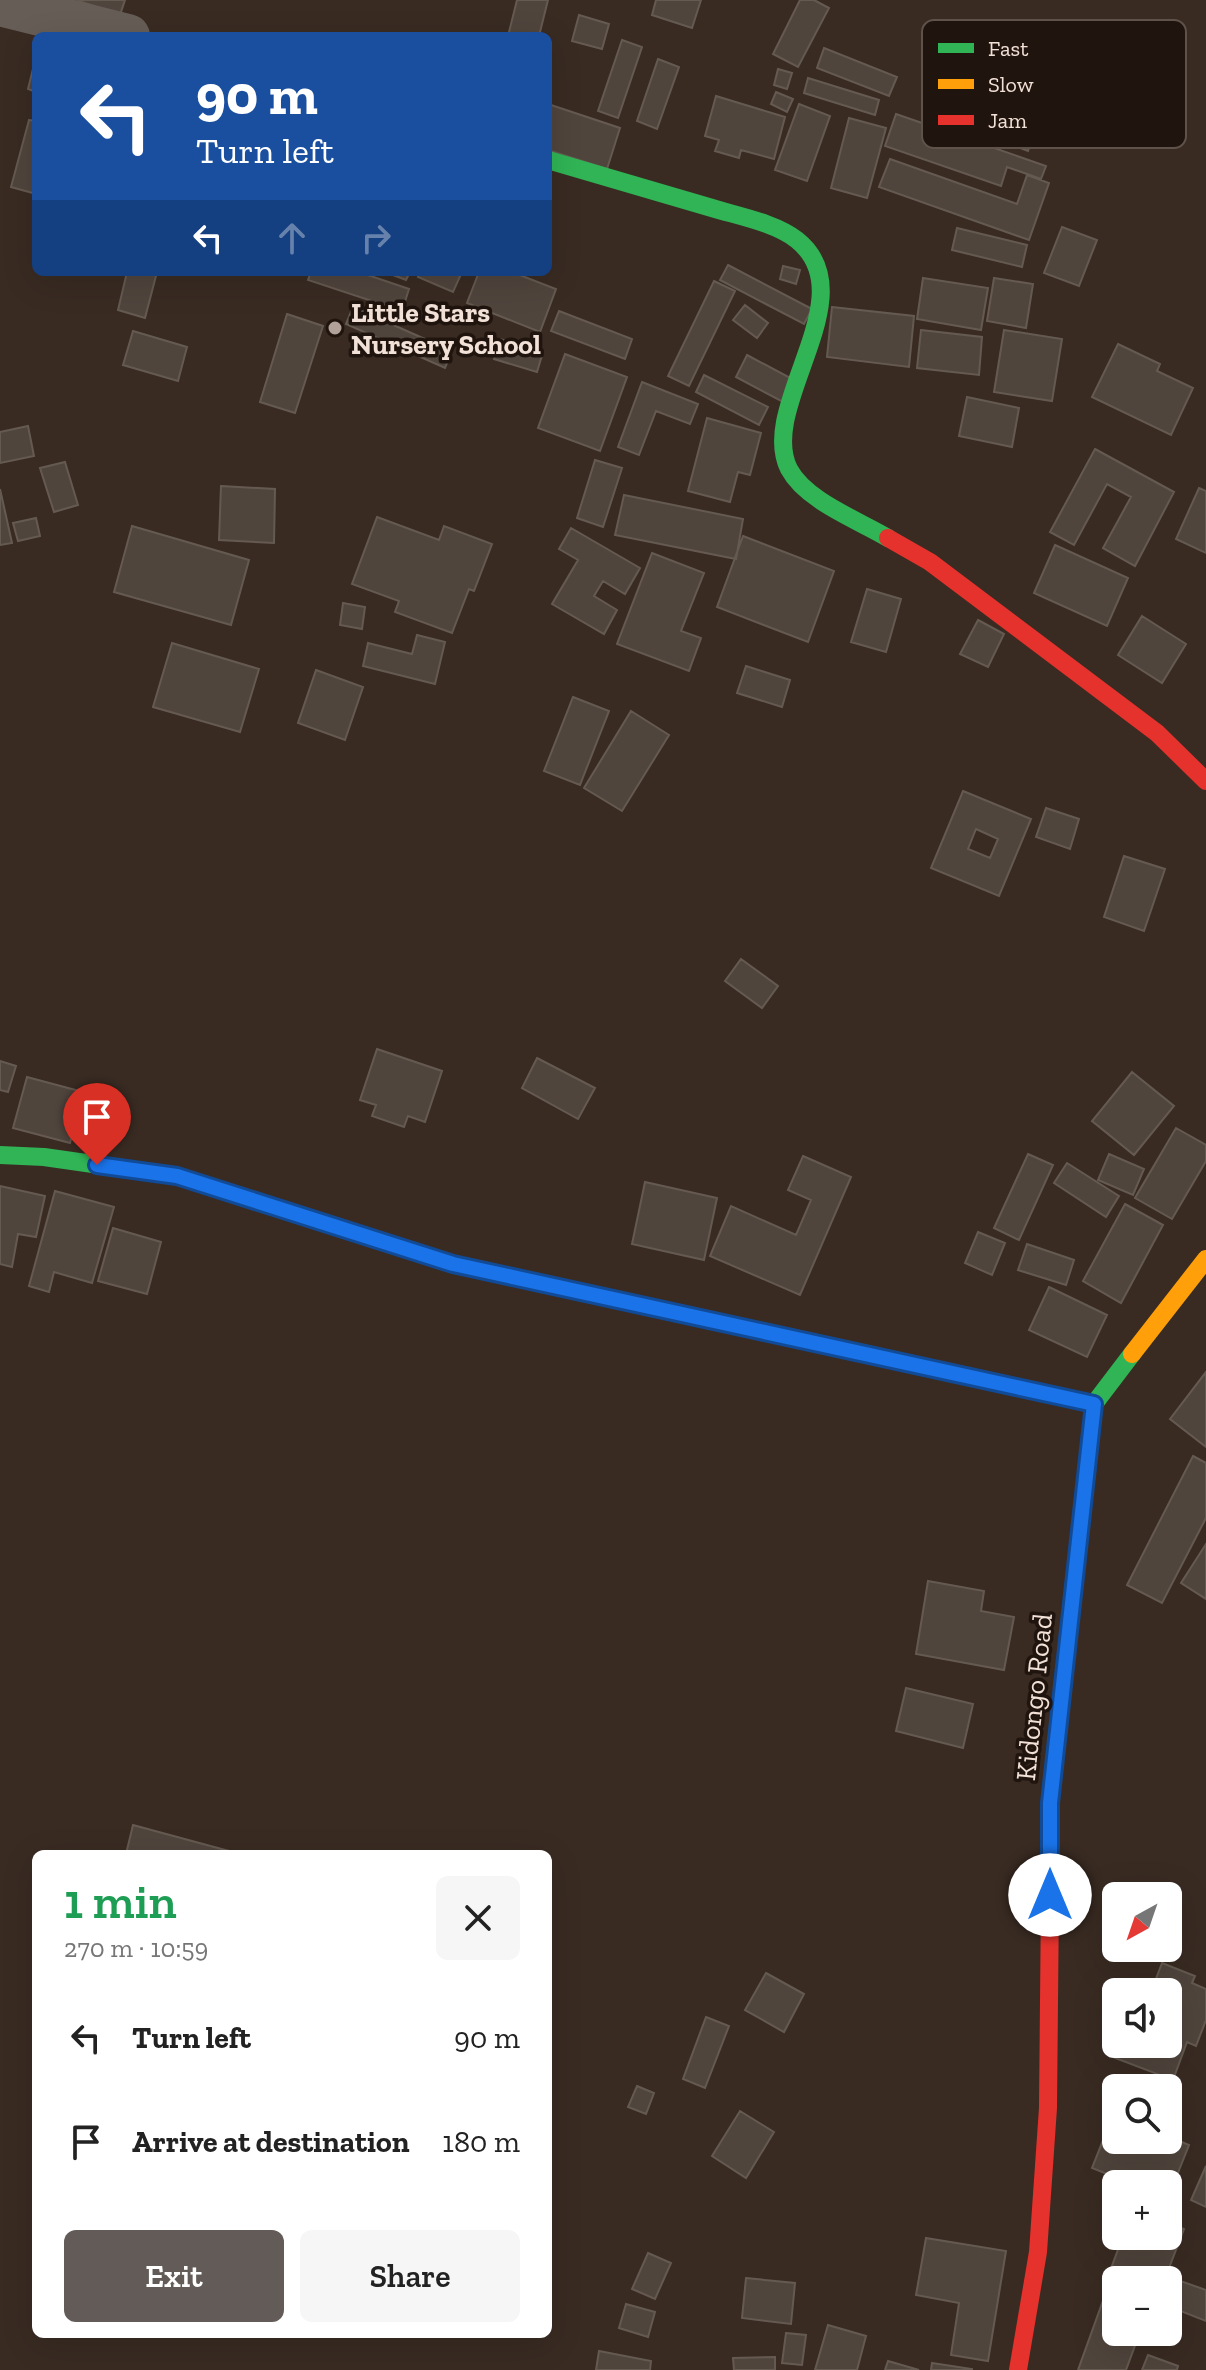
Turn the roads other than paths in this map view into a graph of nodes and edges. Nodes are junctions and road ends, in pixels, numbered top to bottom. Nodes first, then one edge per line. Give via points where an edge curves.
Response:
1 (0, 4) edge
2 (112, 32) edge
3 (552, 161) edge
4 (1206, 781) edge
5 (0, 1155) edge
6 (1206, 1259) edge
7 (1094, 1404) junction
8 (1018, 2370) edge

1 - 2 street
3 - 4 street via 748,219 796,239 819,264 822,296 781,445 790,471 811,493 930,562 1157,733
5 - 7 street via 177,1176 453,1264
6 - 7 street
7 - 8 street, Kidongo Road via 1050,1803 1048,2108 1038,2252

